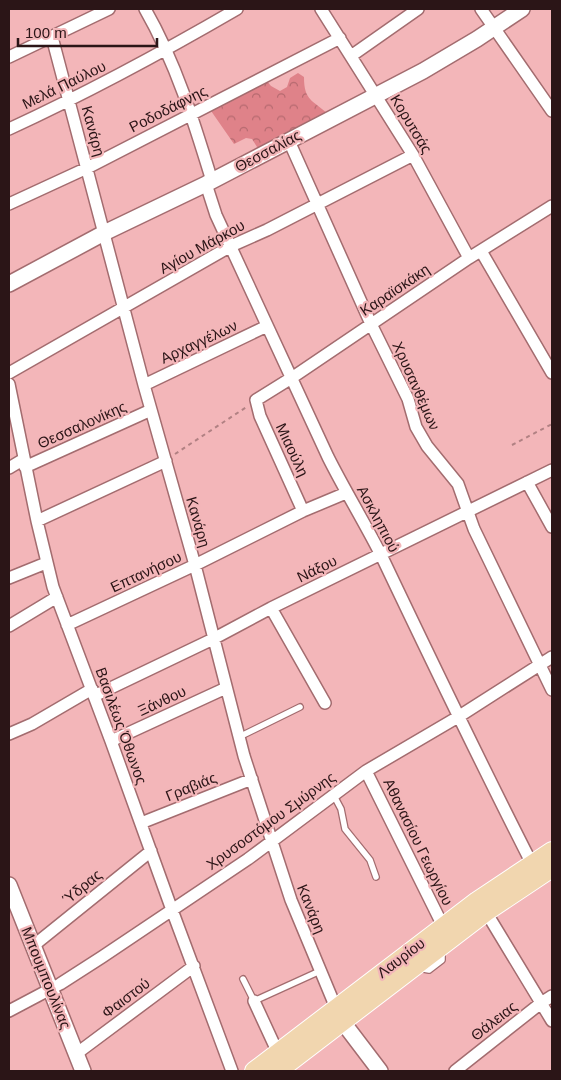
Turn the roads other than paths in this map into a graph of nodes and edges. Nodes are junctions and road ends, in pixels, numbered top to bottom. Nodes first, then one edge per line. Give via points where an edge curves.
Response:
1 (109, 9) edge
2 (146, 9) edge
3 (237, 9) edge
4 (321, 9) edge
5 (418, 9) edge
6 (481, 9) edge
7 (522, 9) edge
8 (494, 28) junction
9 (52, 37) junction
10 (340, 38) junction
11 (166, 49) junction
12 (351, 56) junction
13 (9, 57) edge
14 (376, 96) junction
15 (69, 101) junction
16 (552, 111) edge
17 (191, 114) junction
18 (9, 128) edge
19 (289, 141) junction
20 (413, 155) junction
21 (87, 168) junction
22 (209, 183) junction
23 (9, 204) edge
24 (316, 204) junction
25 (552, 206) edge
26 (104, 233) junction
27 (231, 246) junction
28 (481, 251) junction
29 (469, 258) junction
30 (9, 284) edge
31 (124, 308) junction
32 (371, 324) junction
33 (267, 326) junction
34 (551, 368) edge
35 (9, 374) edge
36 (293, 378) junction
37 (9, 384) edge
38 (144, 385) junction
39 (256, 400) joint
40 (151, 410) junction
41 (166, 461) junction
42 (25, 463) junction
43 (9, 468) edge
44 (551, 473) edge
45 (527, 482) junction
46 (346, 493) junction
47 (304, 511) junction
48 (468, 512) junction
49 (37, 521) junction
50 (552, 527) edge
51 (380, 555) junction
52 (46, 562) junction
53 (195, 566) junction
54 (9, 578) edge
55 (56, 597) junction
56 (271, 608) junction
57 (67, 625) junction
58 (9, 626) edge
59 (214, 639) junction
60 (552, 657) edge
61 (540, 665) junction
62 (226, 688) junction
63 (552, 690) edge
64 (93, 693) junction
65 (325, 703) dead end
66 (300, 707) dead end
67 (458, 717) junction
68 (9, 734) edge
69 (239, 737) junction
70 (112, 741) junction
71 (366, 771) junction
72 (252, 779) junction
73 (333, 794) junction
74 (141, 823) junction
75 (271, 842) junction
76 (151, 851) junction
77 (552, 851) edge
78 (532, 864) junction
79 (552, 868) edge
80 (376, 877) dead end
81 (9, 885) edge
82 (13, 910) edge
83 (172, 910) junction
84 (486, 912) junction
85 (443, 926) junction
86 (33, 946) junction
87 (194, 966) junction
88 (320, 971) junction
89 (243, 979) dead end
90 (51, 989) junction
91 (552, 996) edge
92 (254, 1001) junction
93 (541, 1003) junction
94 (9, 1011) edge
95 (339, 1015) junction
96 (552, 1020) edge
97 (278, 1052) junction
98 (76, 1054) junction
99 (83, 1071) edge
100 (232, 1071) edge
101 (254, 1071) edge
102 (278, 1071) edge
103 (380, 1071) edge
104 (455, 1071) edge

1 - 9 street
2 - 11 street, Ασκληπιού
3 - 11 street, Μελά Παύλου
4 - 10 street, Κορυτσάς
5 - 12 street
6 - 8 street
7 - 8 street, Θεσσαλίας
8 - 14 street, Θεσσαλίας
8 - 16 street
9 - 13 street
9 - 15 street, Κανάρη
10 - 12 street, Κορυτσάς
10 - 17 street, Ροδοδάφνης
11 - 15 street, Μελά Παύλου
11 - 17 street, Ασκληπιού
12 - 14 street, Κορυτσάς
14 - 19 street, Θεσσαλίας
14 - 20 street, Κορυτσάς
15 - 18 street, Μελά Παύλου
15 - 21 street, Κανάρη
17 - 21 street, Ροδοδάφνης
17 - 22 street, Ασκληπιού
19 - 22 street, Θεσσαλίας
19 - 24 street, Χρυσανθέμων
20 - 24 street, Αγίου Μάρκου
20 - 29 street, Κορυτσάς
21 - 23 street, Ροδοδάφνης
21 - 26 street, Κανάρη
22 - 26 street, Θεσσαλίας
22 - 27 street, Ασκληπιού via 212,206
24 - 27 street, Αγίου Μάρκου
24 - 32 street, Χρυσανθέμων
25 - 28 street, Καραϊσκάκη
26 - 30 street, Θεσσαλίας
26 - 31 street, Κανάρη
27 - 31 street, Αγίου Μάρκου
27 - 33 street, Ασκληπιού
28 - 29 street, Καραϊσκάκη
28 - 34 street
29 - 32 street, Καραϊσκάκη
31 - 35 street, Αγίου Μάρκου
31 - 38 street, Κανάρη
32 - 36 street, Καραϊσκάκη
32 - 48 street, Χρυσανθέμων via 408,399 420,433 458,484
33 - 36 street, Ασκληπιού
33 - 38 street, Αρχαγγέλων
36 - 39 street, Καραϊσκάκη
36 - 46 street, Ασκληπιού
37 - 42 street, Βασιλέως Όθωνος
38 - 40 street, Κανάρη
39 - 47 street, Μιαούλη via 260,416
40 - 41 street, Κανάρη
40 - 42 street, Θεσσαλονίκης
41 - 49 street
41 - 53 street, Κανάρη
42 - 43 street, Θεσσαλονίκης
42 - 49 street, Βασιλέως Όθωνος
44 - 45 street, Νάξου
45 - 48 street, Νάξου
45 - 50 street
46 - 47 street, Επτανήσου
46 - 51 street, Ασκληπιού
47 - 53 street, Επτανήσου
48 - 51 street, Νάξου
48 - 61 street, Χρυσανθέμων
49 - 52 street, Βασιλέως Όθωνος
51 - 56 street, Νάξου
51 - 67 street, Ασκληπιού
52 - 54 street
52 - 55 street, Βασιλέως Όθωνος
53 - 57 street, Επτανήσου
53 - 59 street, Κανάρη
55 - 57 street, Βασιλέως Όθωνος
55 - 58 street
56 - 59 street, Νάξου
56 - 65 street
57 - 64 street, Βασιλέως Όθωνος
59 - 62 street, Κανάρη
59 - 64 street, Νάξου
60 - 61 street, Χρυσοστόμου Σμύρνης
61 - 63 street, Χρυσανθέμων
61 - 67 street, Χρυσοστόμου Σμύρνης
62 - 69 street, Κανάρη
62 - 70 street, Ξάνθου
64 - 68 street, Νάξου
64 - 70 street, Βασιλέως Όθωνος
66 - 69 lane
67 - 71 street, Χρυσοστόμου Σμύρνης
67 - 78 street, Ασκληπιού
69 - 72 street, Κανάρη
70 - 74 street, Βασιλέως Όθωνος
71 - 73 street, Χρυσοστόμου Σμύρνης
71 - 85 street, Αθανασίου Γεωργίου
72 - 74 street, Γραβιάς
72 - 75 street, Κανάρη
73 - 75 street, Χρυσοστόμου Σμύρνης
73 - 80 lane via 341,809 345,830 370,860
74 - 76 street, Βασιλέως Όθωνος
75 - 83 street, Χρυσοστόμου Σμύρνης
75 - 88 street, Κανάρη
76 - 83 street, Βασιλέως Όθωνος
76 - 86 street, Ύδρας
77 - 78 main road, Λαυρίου
78 - 85 main road, Λαυρίου
79 - 84 main road, Λαυρίου
81 - 82 street, Μπουμπουλίνας
82 - 86 street, Μπουμπουλίνας
83 - 87 street, Βασιλέως Όθωνος
83 - 90 street, Χρυσοστόμου Σμύρνης
84 - 93 street
84 - 95 main road, Λαυρίου via 413,967
85 - 95 main road, Λαυρίου
86 - 90 street, Μπουμπουλίνας
87 - 98 street, Φαιστού
87 - 100 street, Βασιλέως Όθωνος
88 - 92 lane
88 - 95 street, Κανάρη
89 - 92 lane
90 - 94 street, Χρυσοστόμου Σμύρνης
90 - 98 street, Μπουμπουλίνας
91 - 93 street, Θάλειας
92 - 97 street
93 - 96 street
93 - 104 street, Θάλειας
95 - 97 main road, Λαυρίου
95 - 102 main road, Λαυρίου
95 - 103 street
97 - 101 main road, Λαυρίου
98 - 99 street, Μπουμπουλίνας

